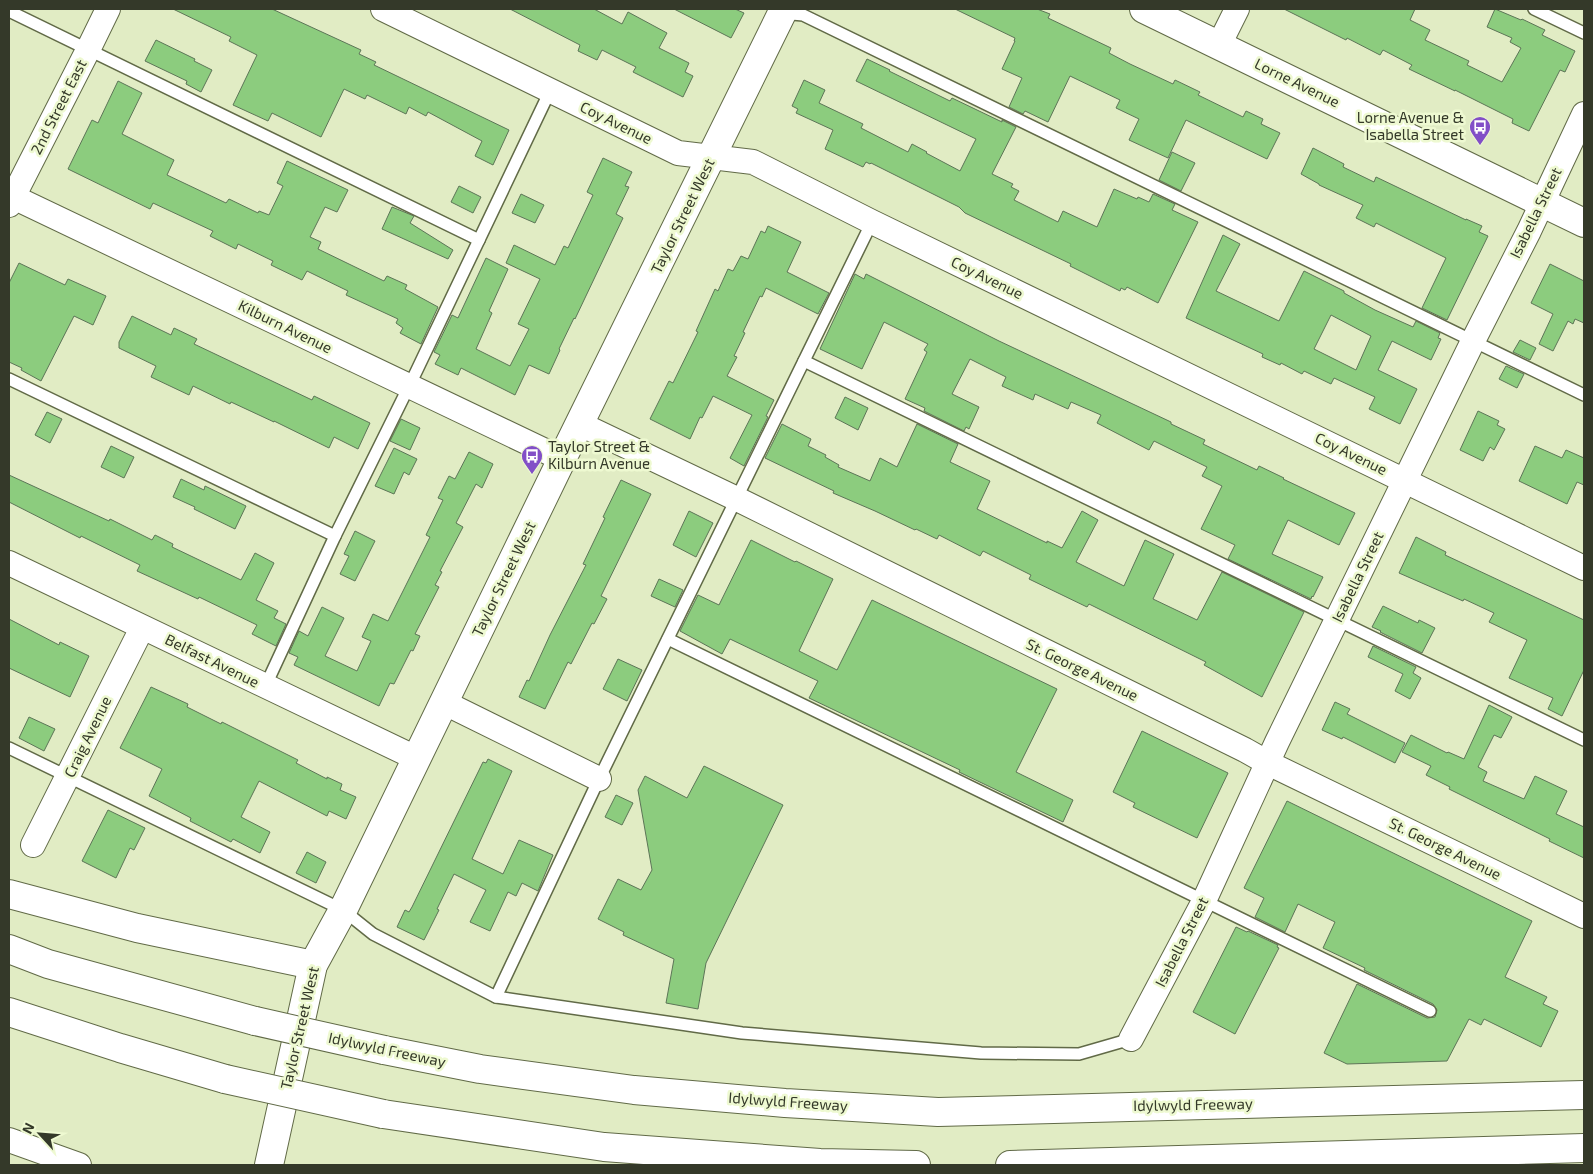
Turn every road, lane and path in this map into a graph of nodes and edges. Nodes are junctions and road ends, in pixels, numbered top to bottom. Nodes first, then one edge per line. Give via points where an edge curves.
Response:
1 (108, 9) edge
2 (383, 9) edge
3 (1144, 9) edge
4 (1237, 9) edge
5 (1534, 9) edge
6 (779, 10) edge
7 (9, 12) edge
8 (1584, 33) edge
9 (1219, 45) junction
10 (88, 50) junction
11 (550, 91) junction
12 (1584, 114) edge
13 (711, 158) junction
14 (10, 199) edge
15 (1542, 203) junction
16 (872, 222) junction
17 (1584, 223) edge
18 (478, 240) junction
19 (1473, 341) junction
20 (804, 361) junction
21 (9, 379) edge
22 (409, 387) junction
23 (1584, 394) edge
24 (580, 424) junction
25 (562, 459) junction
26 (1405, 481) junction
27 (737, 499) junction
28 (335, 536) junction
29 (9, 563) edge
30 (1584, 568) edge
31 (1336, 620) junction
32 (142, 628) junction
33 (668, 639) junction
34 (265, 687) junction
35 (445, 703) junction
36 (1584, 740) edge
37 (9, 748) edge
38 (416, 758) junction
39 (1268, 763) junction
40 (68, 777) junction
41 (599, 779) junction
42 (34, 845) dead end
43 (9, 894) edge
44 (1204, 901) junction
45 (344, 910) junction
46 (1584, 916) edge
47 (9, 949) edge
48 (312, 965) junction
49 (496, 997) junction
50 (1430, 1011) dead end
51 (9, 1012) edge
52 (1131, 1039) joint
53 (1584, 1095) edge
54 (9, 1140) edge
55 (1584, 1148) edge
56 (79, 1165) edge
57 (269, 1165) edge
58 (916, 1165) edge
59 (1010, 1165) edge

1 - 10 street, 2nd Street East
2 - 11 street, Coy Avenue
3 - 9 main road, Lorne Avenue
4 - 9 street
5 - 8 lane
6 - 13 main road, Taylor Street West
6 - 19 lane via 804,15
7 - 10 lane
9 - 15 main road, Lorne Avenue
10 - 14 street, 2nd Street East
10 - 18 lane
11 - 13 street, Coy Avenue via 678,153
11 - 18 lane
12 - 15 street, Isabella Street
13 - 16 street, Coy Avenue via 753,162
13 - 24 main road, Taylor Street West
14 - 22 street, Kilburn Avenue
15 - 17 main road, Lorne Avenue
15 - 19 street, Isabella Street
16 - 20 lane
16 - 26 street, Coy Avenue
18 - 22 lane
19 - 23 lane
19 - 26 street, Isabella Street
20 - 27 lane
20 - 31 lane
21 - 28 lane
22 - 25 street, Kilburn Avenue
22 - 28 lane
24 - 25 main road, Taylor Street West
24 - 27 street, St. George Avenue
25 - 35 main road, Taylor Street West
26 - 30 street, Coy Avenue
26 - 31 street, Isabella Street
27 - 33 lane
27 - 39 street, St. George Avenue
28 - 34 lane
29 - 32 street, Belfast Avenue
31 - 36 lane
31 - 39 street, Isabella Street
32 - 34 street, Belfast Avenue
32 - 40 street, Craig Avenue
33 - 41 lane
33 - 44 lane
34 - 38 street, Belfast Avenue
35 - 38 main road, Taylor Street West
35 - 41 street
37 - 40 lane
38 - 45 main road, Taylor Street West
39 - 44 street, Isabella Street
39 - 46 street, St. George Avenue
40 - 42 street, Craig Avenue
40 - 45 lane
41 - 49 lane
43 - 48 main road via 138,928
44 - 50 lane
44 - 52 street, Isabella Street
45 - 48 main road, Taylor Street West
45 - 49 lane via 373,934
47 - 53 main road, Idylwyld Freeway, bridge via 48,964 255,1021 480,1069 634,1090 938,1112
48 - 57 main road, Taylor Street West
49 - 52 lane via 742,1033 981,1053 1079,1054
51 - 58 main road, bridge via 224,1079 383,1114 604,1147 820,1163
54 - 56 street
55 - 59 main road

